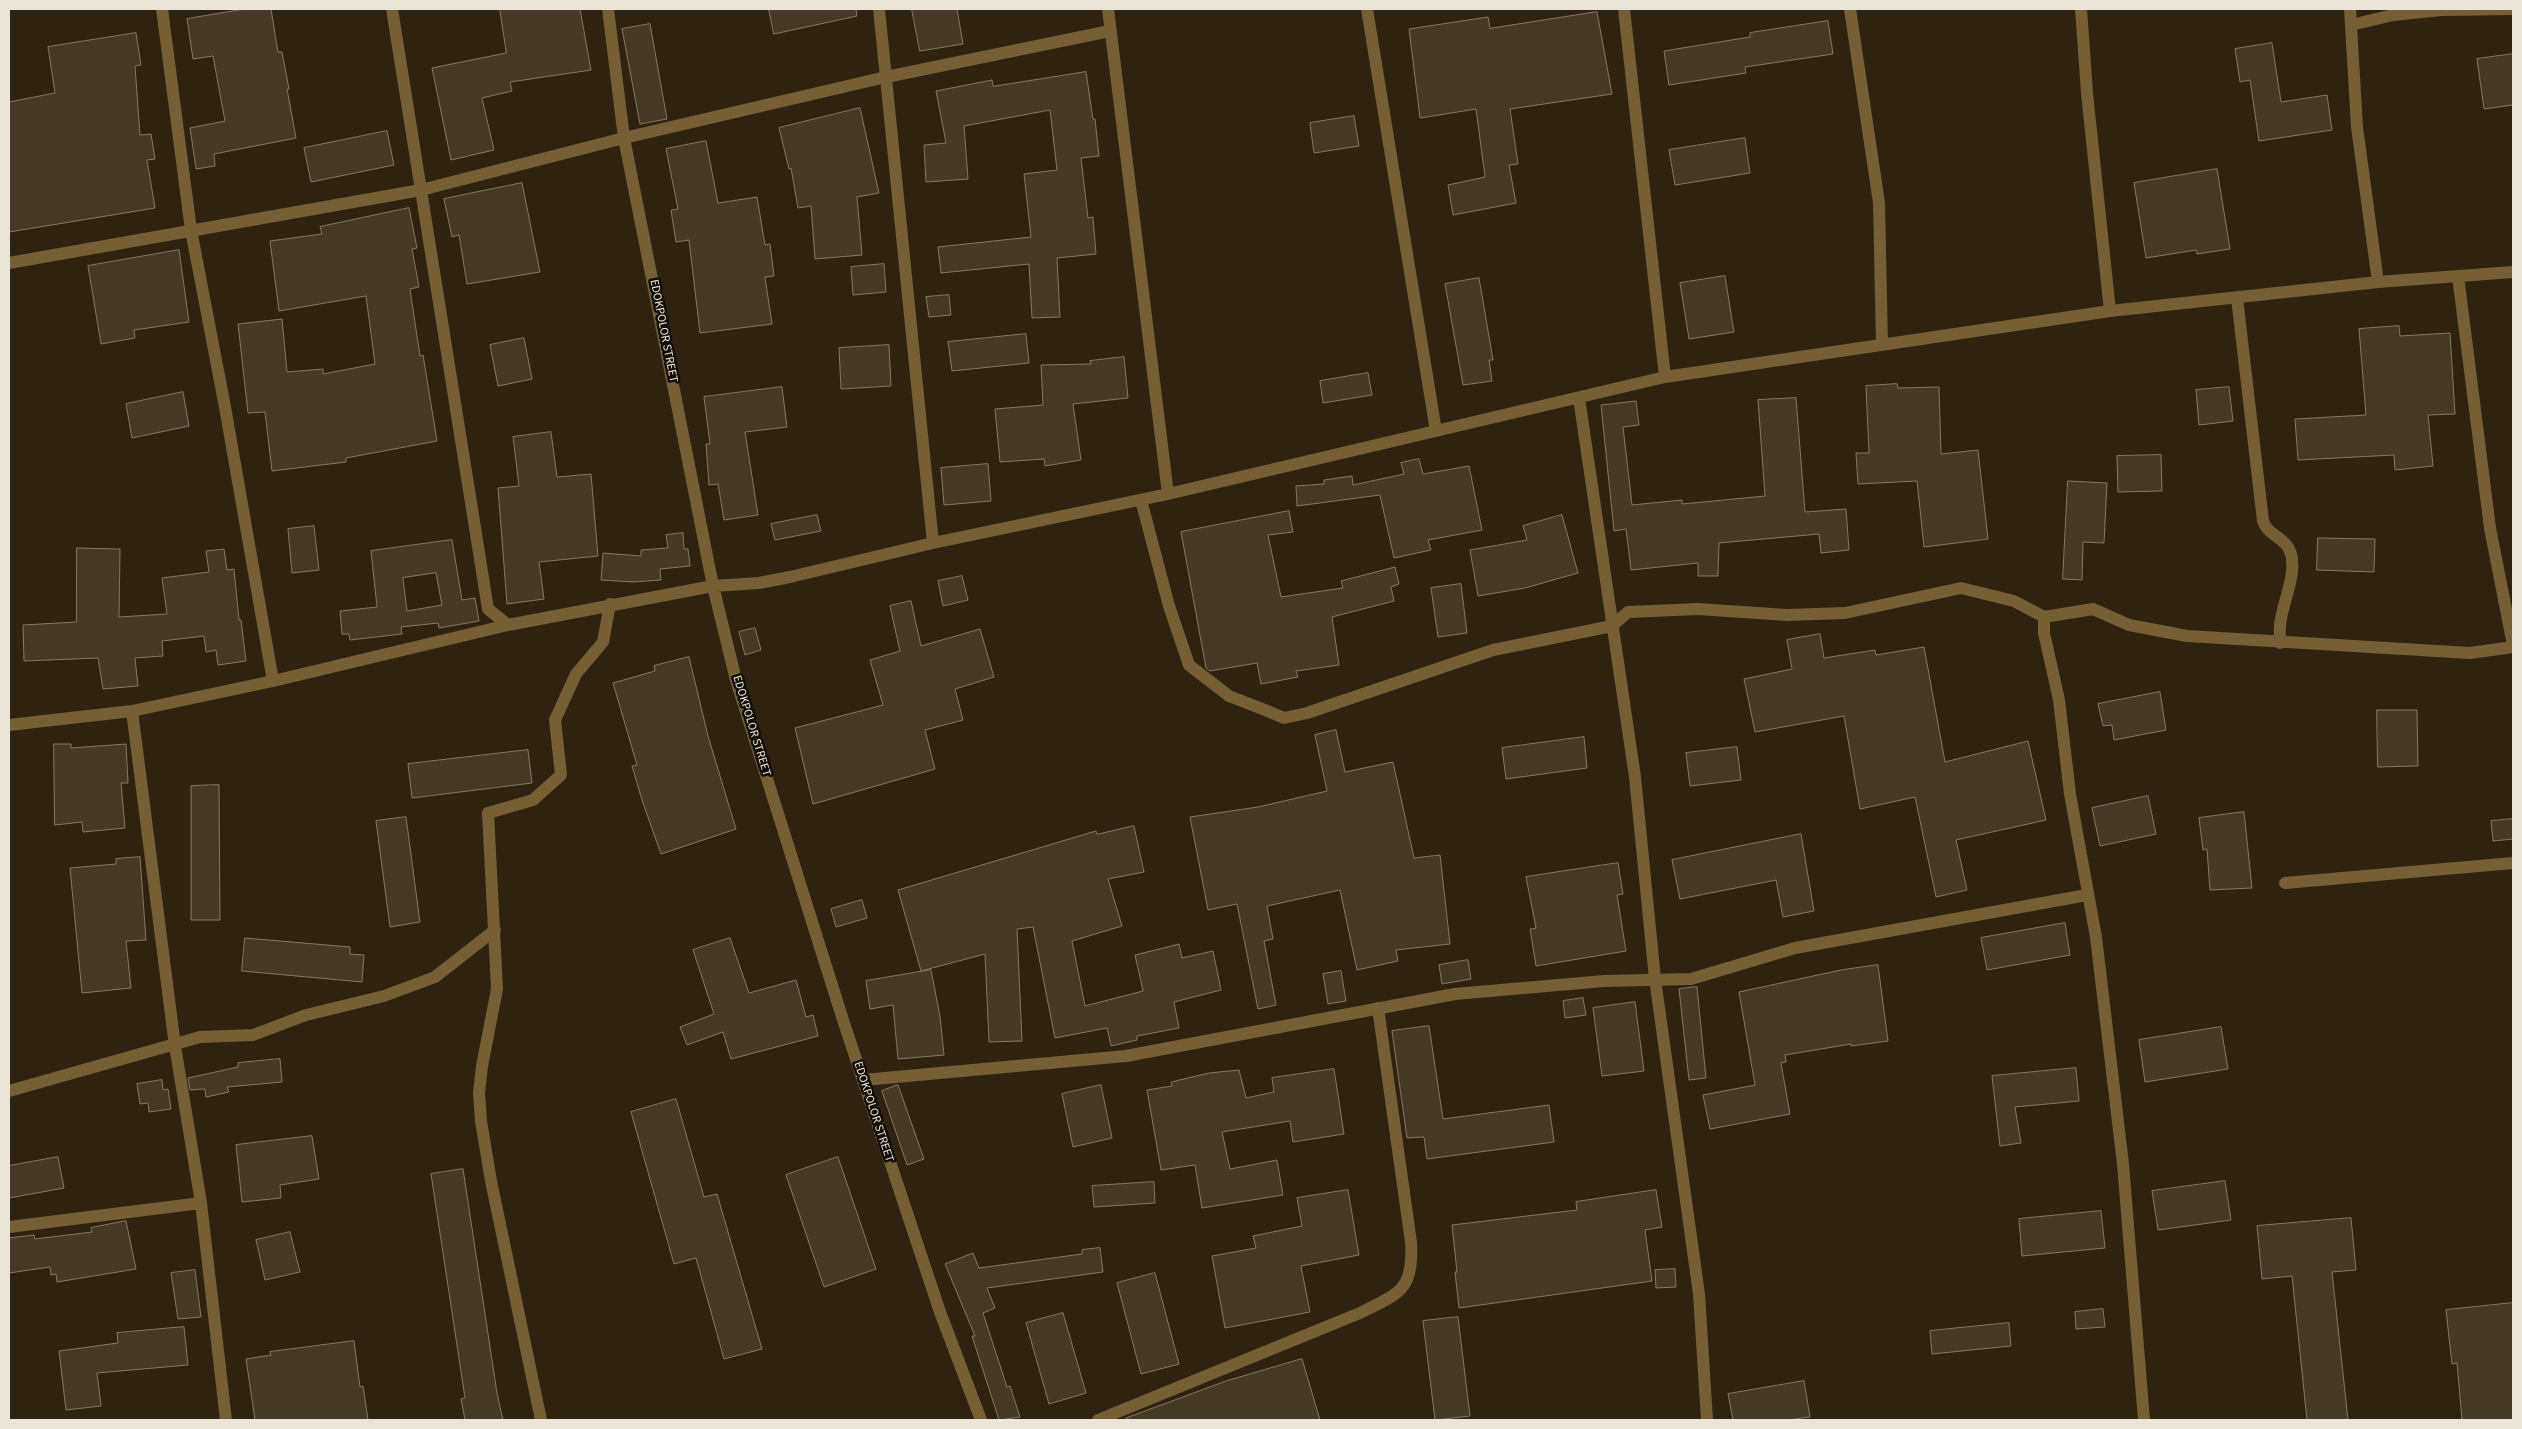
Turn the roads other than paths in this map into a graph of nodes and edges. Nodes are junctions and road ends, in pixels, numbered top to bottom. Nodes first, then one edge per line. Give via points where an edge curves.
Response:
1 (162, 9) edge
2 (392, 9) edge
3 (608, 9) edge
4 (879, 9) edge
5 (1108, 9) edge
6 (1367, 9) edge
7 (1624, 9) edge
8 (1850, 9) edge
9 (2081, 9) edge
10 (2350, 9) edge
11 (2513, 9) edge
12 (2351, 25) junction
13 (1110, 31) junction
14 (886, 77) junction
15 (624, 138) junction
16 (421, 190) junction
17 (191, 230) junction
18 (9, 263) edge
19 (2513, 272) edge
20 (2458, 276) junction
21 (2378, 282) junction
22 (2237, 298) junction
23 (2110, 311) junction
24 (1882, 344) junction
25 (1665, 377) junction
26 (1578, 398) junction
27 (1436, 431) junction
28 (1168, 494) junction
29 (1141, 500) junction
30 (933, 543) junction
31 (713, 586) junction
32 (610, 604) junction
33 (2044, 617) junction
34 (508, 625) junction
35 (1612, 626) junction
36 (2280, 643) junction
37 (2513, 646) edge
38 (274, 681) junction
39 (132, 712) junction
40 (9, 725) edge
41 (2513, 863) edge
42 (2286, 883) dead end
43 (2087, 895) junction
44 (495, 930) junction
45 (1655, 979) junction
46 (1378, 1008) junction
47 (175, 1046) junction
48 (863, 1080) junction
49 (9, 1091) edge
50 (201, 1203) junction
51 (9, 1227) edge
52 (226, 1420) edge
53 (541, 1420) edge
54 (981, 1420) edge
55 (1098, 1420) edge
56 (1707, 1420) edge
57 (2144, 1420) edge

1 - 17 street
2 - 16 street
3 - 15 street, EDOKPOLOR STREET
4 - 14 street
5 - 13 street
6 - 27 street
7 - 25 street
8 - 24 street via 1880,203
9 - 23 street
10 - 12 street
11 - 12 street via 2441,10 2393,15
12 - 21 street via 2357,127
13 - 14 street
13 - 28 street
14 - 15 street
14 - 30 street
15 - 16 street
15 - 31 street, EDOKPOLOR STREET
16 - 17 street
16 - 34 street via 488,609
17 - 18 street
17 - 38 street
19 - 20 street
20 - 21 street
20 - 37 street via 2490,528
21 - 22 street
22 - 23 street
22 - 36 street via 2263,521 2292,556 2280,620
23 - 24 street
24 - 25 street
25 - 26 street
26 - 27 street
26 - 35 street
27 - 28 street
28 - 29 street
29 - 30 street
29 - 35 street via 1169,606 1189,665 1229,696 1284,718 1493,650
30 - 31 street via 759,583
31 - 32 street
31 - 48 street, EDOKPOLOR STREET via 736,680
32 - 34 street
32 - 44 street via 603,642 576,674 555,720 562,775 533,800 488,813
33 - 35 street via 2014,601 1961,588 1845,613 1787,615 1698,609 1628,612
33 - 36 street via 2093,609 2130,625 2187,636
33 - 43 street
34 - 38 street
35 - 45 street via 1635,777
36 - 37 street via 2470,653
38 - 39 street
39 - 40 street
39 - 47 street
41 - 42 street
43 - 45 street via 1795,948 1691,979
43 - 57 street via 2096,937 2123,1164
44 - 47 street via 435,977 384,996 306,1015 253,1035 200,1037
44 - 53 street via 497,989 482,1066 481,1122
45 - 46 street via 1455,994
45 - 56 street via 1699,1294
46 - 48 street via 1126,1056
46 - 55 street via 1411,1242 1410,1277 1397,1294 1360,1313
47 - 49 street
47 - 50 street
48 - 54 street, EDOKPOLOR STREET via 940,1312
50 - 51 street
50 - 52 street

